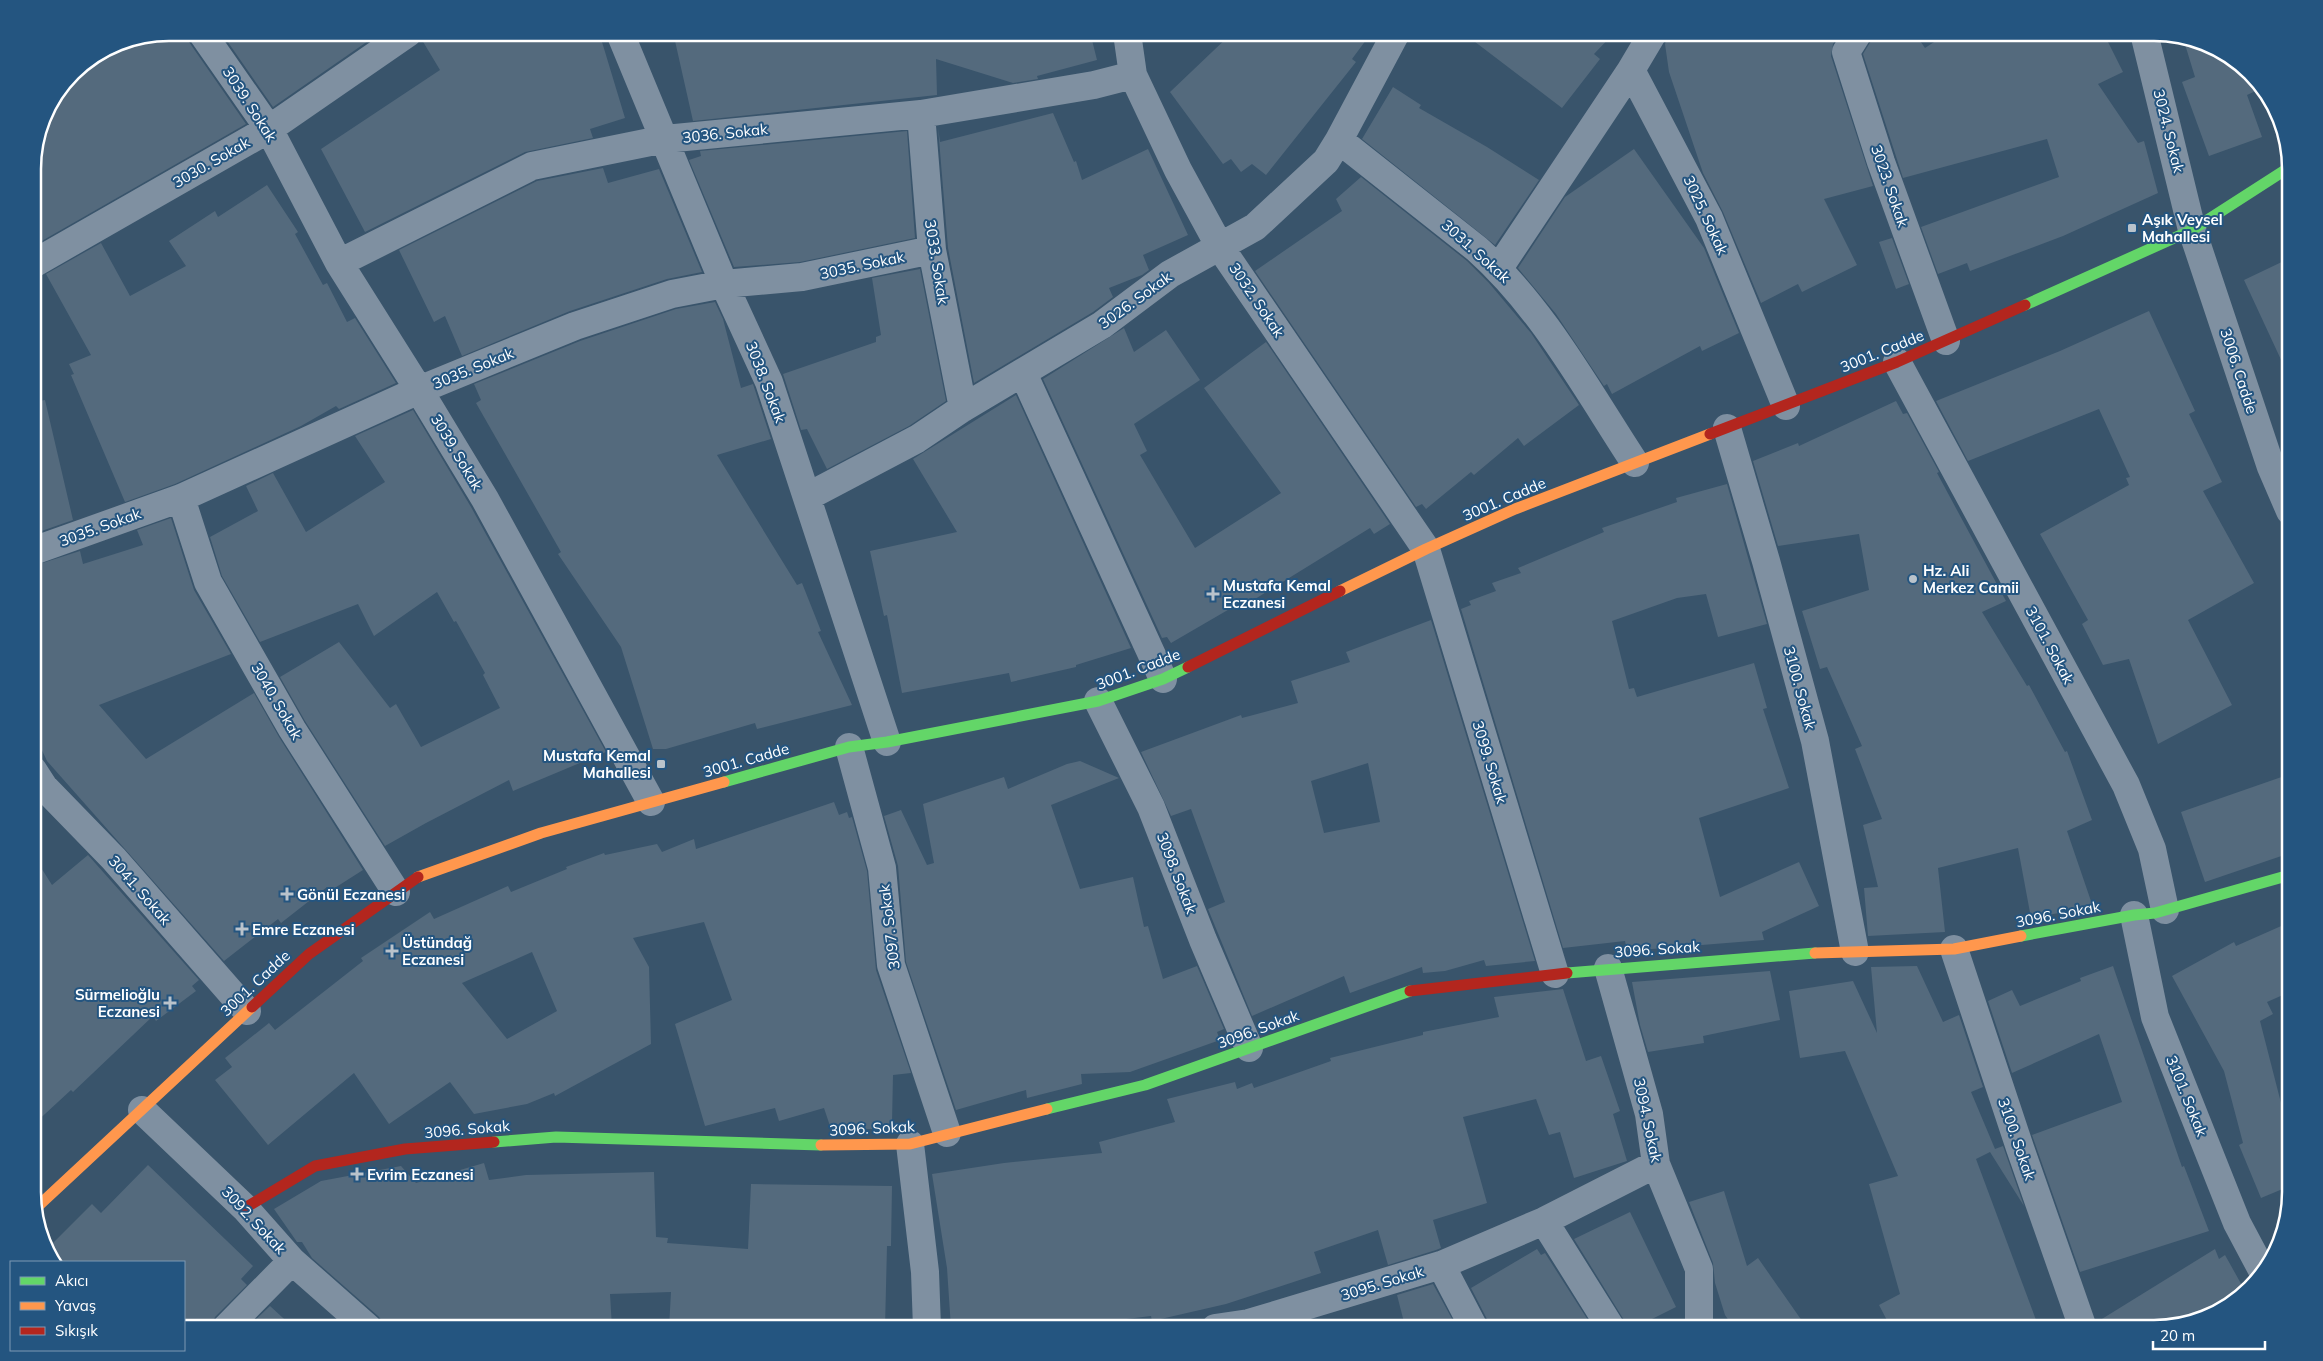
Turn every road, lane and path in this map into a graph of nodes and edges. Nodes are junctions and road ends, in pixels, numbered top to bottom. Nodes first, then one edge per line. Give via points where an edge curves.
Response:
1 (1391, 41) edge
2 (1648, 41) edge
3 (1853, 41) edge
4 (2146, 41) edge
5 (209, 42) edge
6 (394, 42) edge
7 (624, 42) edge
8 (1128, 42) edge
9 (1631, 70) junction
10 (1133, 75) junction
11 (921, 114) junction
12 (268, 129) junction
13 (665, 140) junction
14 (1339, 140) junction
15 (2281, 173) edge
16 (2192, 230) junction
17 (1220, 247) junction
18 (932, 250) junction
19 (42, 259) edge
20 (339, 263) junction
21 (1499, 268) junction
22 (724, 284) junction
23 (1946, 341) junction
24 (1897, 362) junction
25 (1023, 373) junction
26 (419, 390) junction
27 (1786, 406) junction
28 (963, 408) junction
29 (1727, 428) junction
30 (1635, 463) junction
31 (2281, 491) edge
32 (807, 497) junction
33 (181, 498) junction
34 (42, 548) edge
35 (1426, 549) junction
36 (1163, 679) junction
37 (1098, 701) junction
38 (887, 742) junction
39 (849, 747) junction
40 (42, 784) edge
41 (651, 802) junction
42 (2282, 877) edge
43 (396, 892) junction
44 (2165, 910) junction
45 (2134, 915) junction
46 (1954, 949) junction
47 (1855, 952) junction
48 (1608, 968) junction
49 (1555, 974) junction
50 (247, 1012) junction
51 (1250, 1048) junction
52 (142, 1110) junction
53 (946, 1133) junction
54 (910, 1144) junction
55 (1656, 1164) junction
56 (42, 1202) edge
57 (245, 1208) junction
58 (1544, 1221) junction
59 (292, 1261) junction
60 (1442, 1264) junction
61 (2259, 1264) edge
62 (234, 1320) edge
63 (359, 1320) edge
64 (927, 1320) edge
65 (1269, 1320) edge
66 (1470, 1320) edge
67 (1606, 1320) edge
68 (1699, 1320) edge
69 (2080, 1320) edge

1 - 14 street, 3026. Sokak
2 - 9 street
3 - 23 street, 3023. Sokak via 1846,52 1881,162
4 - 16 street, 3024. Sokak
5 - 12 street, 3039. Sokak
6 - 12 street, 3030. Sokak
7 - 13 street, 3038. Sokak
8 - 10 street, 3032. Sokak
9 - 21 street
9 - 27 street, 3025. Sokak via 1709,218
10 - 11 street, 3036. Sokak
10 - 17 street, 3032. Sokak via 1178,170
11 - 13 street, 3036. Sokak
11 - 18 street, 3033. Sokak
12 - 19 street, 3030. Sokak
12 - 20 street, 3039. Sokak
13 - 20 street, 3036. Sokak via 532,166
13 - 22 street, 3038. Sokak
14 - 17 street, 3026. Sokak via 1326,161 1255,227
14 - 21 street, 3031. Sokak
15 - 16 street, 3001. Cadde
16 - 23 street, 3001. Cadde
16 - 31 street, 3006. Cadde
17 - 25 street, 3026. Sokak via 1170,274 1102,325
17 - 35 street, 3032. Sokak
18 - 22 street, 3035. Sokak via 802,277
18 - 28 street, 3033. Sokak
20 - 26 street, 3039. Sokak
21 - 30 street, 3031. Sokak via 1530,303
22 - 26 street, 3035. Sokak via 672,294 574,326
22 - 32 street, 3038. Sokak via 769,382
23 - 24 street, 3001. Cadde
24 - 27 street, 3001. Cadde
24 - 44 street, 3101. Sokak via 2126,786 2152,849
25 - 28 street, 3026. Sokak
25 - 36 street
26 - 33 street, 3035. Sokak
26 - 41 street, 3039. Sokak via 485,499
27 - 29 street, 3001. Cadde
28 - 32 street, 3026. Sokak via 916,439
29 - 30 street, 3001. Cadde
29 - 47 street, 3100. Sokak via 1815,741
30 - 35 street, 3001. Cadde via 1515,509
32 - 38 street, 3038. Sokak
33 - 34 street, 3035. Sokak
33 - 43 street, 3040. Sokak via 208,582 292,729
35 - 36 street, 3001. Cadde
35 - 49 street, 3099. Sokak
36 - 37 street, 3001. Cadde
37 - 38 street, 3001. Cadde
37 - 51 street, 3098. Sokak via 1151,807
38 - 39 street, 3001. Cadde
39 - 41 street, 3001. Cadde
39 - 53 street, 3097. Sokak via 882,868 891,965
40 - 50 street, 3041. Sokak via 114,859
41 - 43 street, 3001. Cadde via 541,833 421,875
42 - 44 street, 3096. Sokak
43 - 50 street, 3001. Cadde via 309,954
44 - 45 street, 3096. Sokak
45 - 46 street, 3096. Sokak
45 - 61 street, 3101. Sokak via 2155,1016 2237,1223
46 - 47 street, 3096. Sokak
46 - 69 street, 3100. Sokak
47 - 48 street, 3096. Sokak
48 - 49 street, 3096. Sokak
48 - 55 street, 3094. Sokak via 1650,1114
49 - 51 street, 3096. Sokak via 1412,990
50 - 52 street, 3001. Cadde
51 - 53 street, 3096. Sokak via 1145,1085
52 - 56 street, 3001. Cadde
52 - 57 street, 3092. Sokak
53 - 54 street, 3096. Sokak
54 - 57 street, 3096. Sokak via 803,1145 556,1137 405,1149 316,1166
54 - 64 street via 925,1272
55 - 58 street, 3095. Sokak
55 - 68 street, 3094. Sokak via 1699,1269
57 - 59 street, 3092. Sokak
58 - 60 street, 3095. Sokak
58 - 67 street
59 - 62 street
59 - 63 street, 3092. Sokak
60 - 65 street, 3095. Sokak
60 - 66 street

